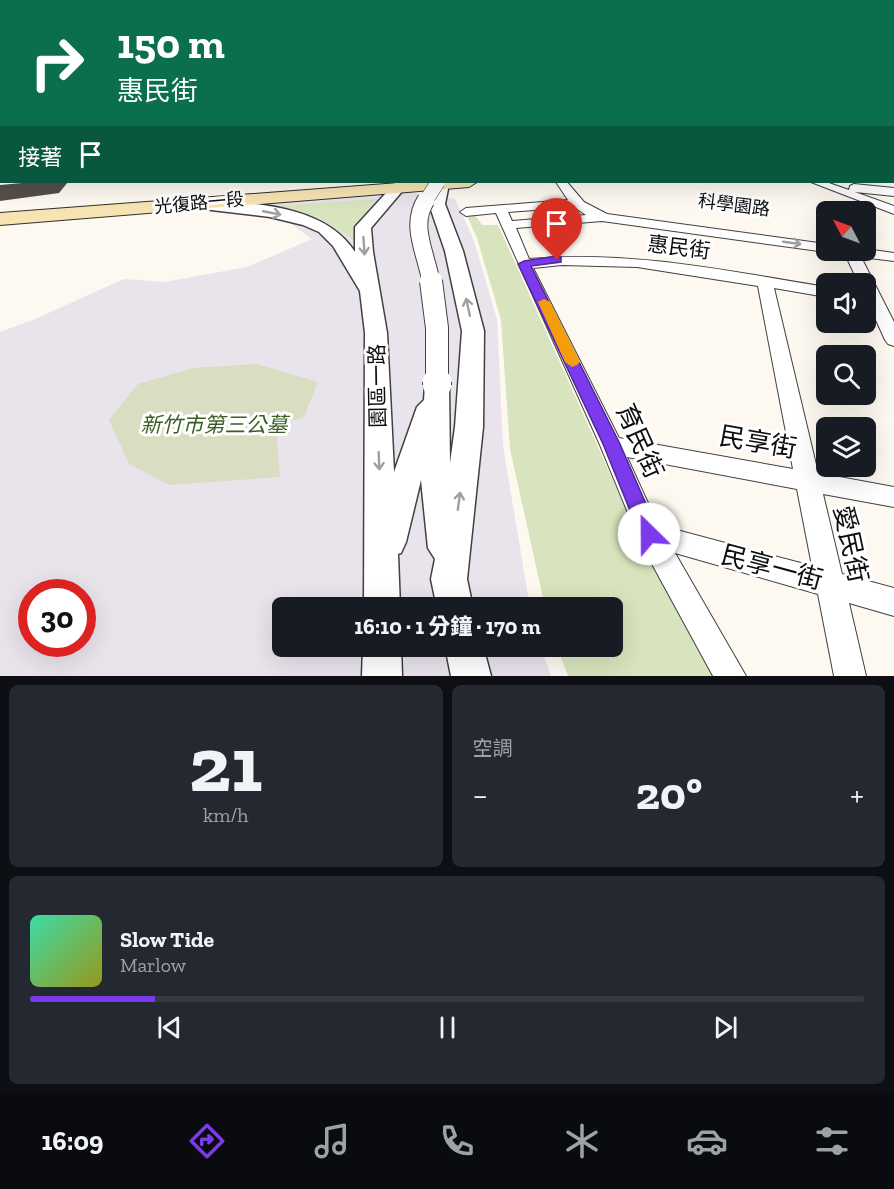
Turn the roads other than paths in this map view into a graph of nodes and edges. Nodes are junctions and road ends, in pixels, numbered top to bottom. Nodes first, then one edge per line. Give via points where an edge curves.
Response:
1 (414, 183) edge
2 (563, 183) edge
3 (577, 183) edge
4 (822, 183) edge
5 (894, 192) edge
6 (193, 203) junction
7 (575, 203) junction
8 (892, 209) edge
9 (0, 210) edge
10 (504, 217) junction
11 (454, 218) junction
12 (604, 218) junction
13 (0, 219) edge
14 (816, 235) edge
15 (876, 242) edge
16 (894, 245) edge
17 (816, 247) edge
18 (876, 255) edge
19 (894, 257) edge
20 (524, 264) junction
21 (765, 283) junction
22 (816, 291) edge
23 (372, 297) junction
24 (876, 298) edge
25 (894, 301) edge
26 (876, 309) edge
27 (894, 340) edge
28 (437, 385) junction
29 (611, 444) junction
30 (808, 480) junction
31 (894, 496) edge
32 (649, 534) junction
33 (382, 569) junction
34 (830, 582) junction
35 (452, 593) edge
36 (382, 597) edge
37 (894, 602) edge
38 (382, 657) edge
39 (467, 657) edge
40 (382, 676) edge
41 (471, 676) edge
42 (730, 676) edge
43 (850, 676) edge

1 - 6 main road, 光復路一段
1 - 9 main road, 光復路一段
1 - 11 street
1 -> 23 street, 園區一路 via 363,227
1 - 28 street, bridge via 418,228 431,279 437,328
2 - 7 street
3 - 14 street, 科學園路 via 591,202 608,208
4 - 5 street
4 - 8 street
6 - 13 main road, 光復路一段
6 -> 23 street via 271,212 312,223 336,238
7 - 10 street, 科學園路
7 - 12 street, 科學園路
10 - 11 street, 科學園路
10 - 12 street, 科學園路
10 - 20 street, 育民街
35 -> 11 street via 469,427 473,332 454,251
12 -> 17 street, 科學園路
15 - 16 street
18 - 19 street
20 - 21 street, 惠民街 via 595,260 684,269
20 - 29 street, 育民街
21 - 22 street, 惠民街
21 - 30 street, 愛民街
23 -> 33 street, 園區一路
24 - 25 street
26 - 27 street
28 - 33 street via 397,507
28 - 35 street via 435,474
29 - 30 street, 民享街
29 - 32 street, 育民街
30 - 31 street, 民享街
30 - 34 street, 愛民街
32 - 34 street, 民享一街
32 - 42 street, 育民街
33 - 36 street, 園區一路
34 - 37 street, 民享一街
34 - 43 street, 愛民街
38 - 40 street
39 - 41 street

